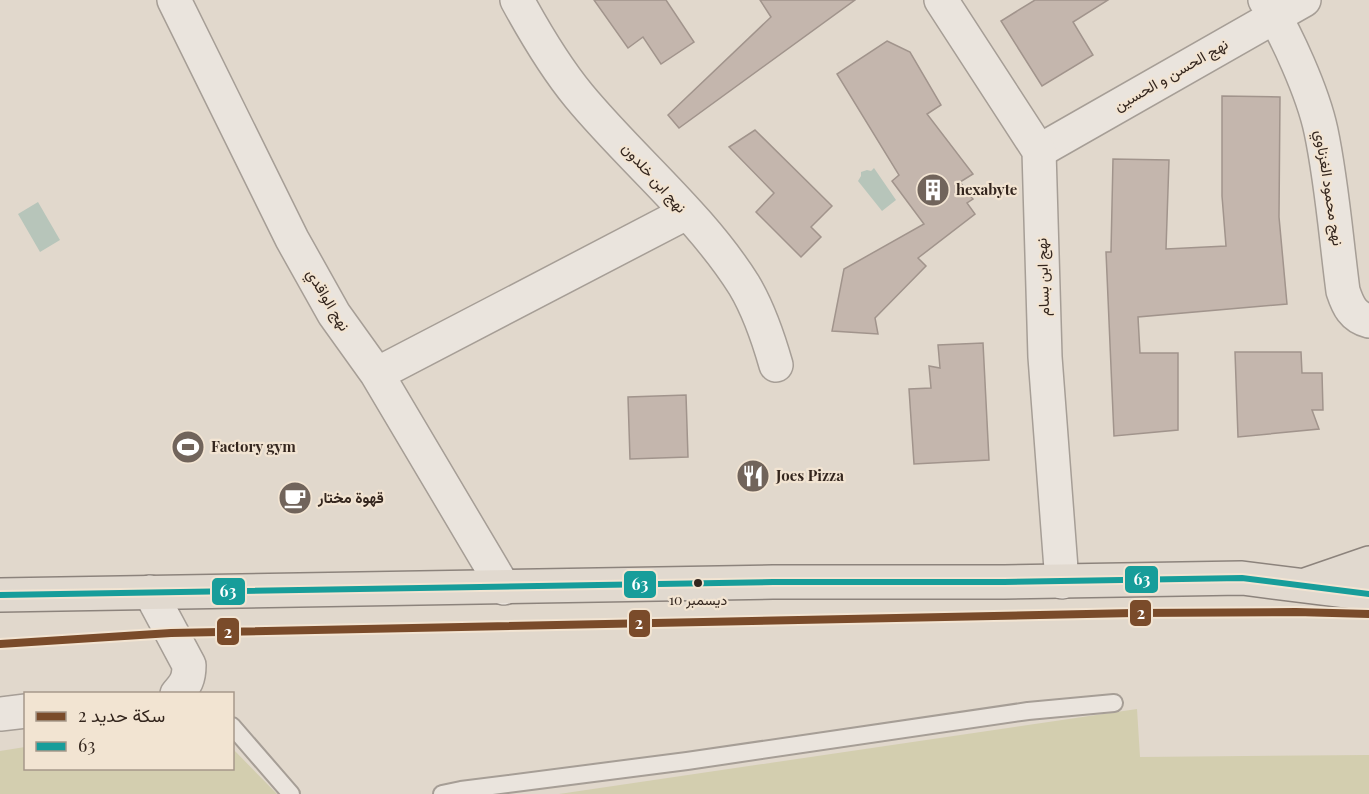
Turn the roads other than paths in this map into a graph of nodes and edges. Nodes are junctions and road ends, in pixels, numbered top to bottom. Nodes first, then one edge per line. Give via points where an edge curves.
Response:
1 (174, 0) edge
2 (517, 0) edge
3 (941, 0) edge
4 (1304, 0) edge
5 (1270, 8) edge
6 (1039, 151) junction
7 (686, 213) junction
8 (1369, 321) edge
9 (776, 365) dead end
10 (377, 374) junction
11 (1369, 563) edge
12 (1062, 582) junction
13 (1301, 587) junction
14 (504, 588) junction
15 (150, 592) junction
16 (1369, 594) edge
17 (0, 595) edge
18 (188, 690) edge
19 (1114, 703) dead end
20 (24, 711) edge
21 (0, 714) edge
22 (234, 728) edge
23 (291, 794) edge
24 (442, 794) edge

1 - 10 street, نهج الواقدي via 292,239 334,314
2 - 7 street, نهج ابن خلدون via 578,95
3 - 6 street
4 - 5 street, نهج الحسن و الحسين
5 - 6 street, نهج الحسن و الحسين
5 - 8 street, نهج محمود الغزناوي via 1311,98 1320,128 1345,298 1353,313
6 - 12 street, نهج ابن بسام via 1045,357
7 - 9 street, نهج ابن خلدون via 745,286 764,326
7 - 10 street
10 - 14 street, نهج الواقدي
11 - 13 main road
12 - 13 main road via 1242,578
12 - 14 main road via 773,582
13 - 16 main road
14 - 15 main road
15 - 17 main road
15 - 18 street via 189,665
19 - 24 lane via 1029,711
20 - 21 street
22 - 23 lane

